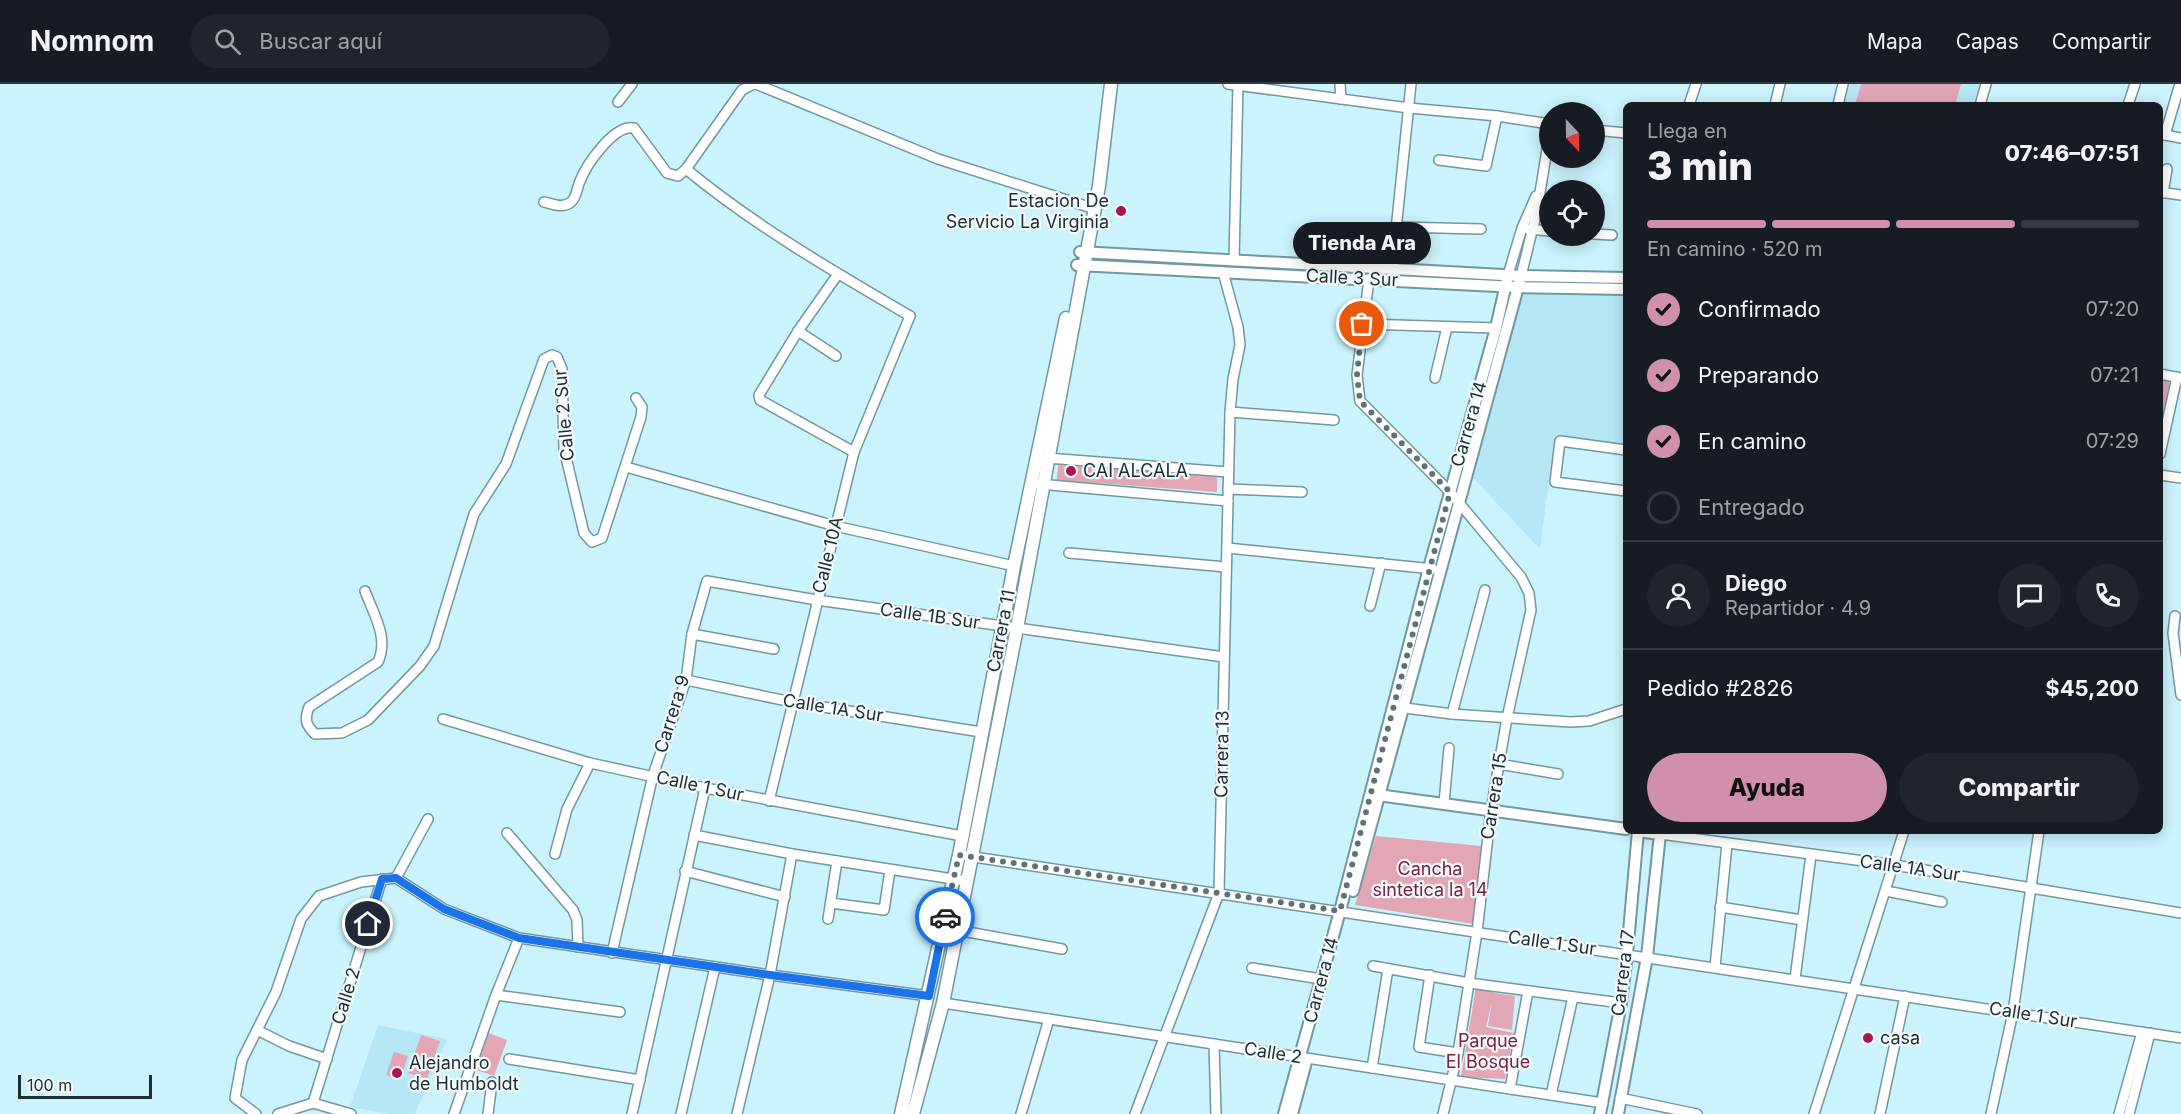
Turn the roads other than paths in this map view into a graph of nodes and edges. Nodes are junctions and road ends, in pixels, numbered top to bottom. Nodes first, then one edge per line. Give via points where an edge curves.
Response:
1 (632, 84) edge
2 (755, 84) edge
3 (1111, 84) edge
4 (1235, 84) edge
5 (1340, 84) edge
6 (1411, 84) edge
7 (1696, 84) edge
8 (1780, 84) edge
9 (1843, 84) edge
10 (1986, 84) edge
11 (2135, 84) edge
12 (2179, 87) dead end
13 (1299, 89) edge
14 (1341, 99) junction
15 (618, 102) dead end
16 (1690, 102) edge
17 (1776, 102) edge
18 (1839, 102) edge
19 (1981, 102) edge
20 (2129, 102) edge
21 (1409, 108) junction
22 (2177, 108) edge
23 (1497, 116) junction
24 (1539, 122) edge
25 (1605, 131) edge
26 (1623, 133) edge
27 (2163, 135) edge
28 (2181, 138) edge
29 (1439, 160) dead end
30 (1543, 168) edge
31 (686, 169) junction
32 (2167, 169) dead end
33 (2163, 188) edge
34 (2163, 193) edge
35 (2181, 195) edge
36 (544, 202) dead end
37 (1091, 209) junction
38 (1397, 226) junction
39 (1481, 229) dead end
40 (1527, 229) junction
41 (1539, 230) edge
42 (1605, 235) edge
43 (1612, 235) dead end
44 (1082, 259) junction
45 (1234, 261) junction
46 (1392, 269) junction
47 (1223, 272) junction
48 (838, 274) junction
49 (1623, 278) edge
50 (1370, 279) junction
51 (1513, 281) junction
52 (1623, 289) edge
53 (1362, 324) junction
54 (1447, 327) junction
55 (1496, 328) junction
56 (798, 331) junction
57 (836, 356) dead end
58 (2163, 375) edge
59 (1435, 378) dead end
60 (2179, 378) edge
61 (636, 398) dead end
62 (1230, 412) junction
63 (1334, 420) dead end
64 (2163, 425) edge
65 (1623, 450) edge
66 (854, 452) junction
67 (1047, 458) junction
68 (626, 467) junction
69 (1228, 472) junction
70 (2163, 475) edge
71 (2181, 478) edge
72 (1037, 483) junction
73 (1228, 489) junction
74 (1623, 491) edge
75 (1302, 492) dead end
76 (1450, 492) junction
77 (1228, 501) junction
78 (1459, 502) junction
79 (836, 526) junction
80 (1227, 548) junction
81 (1069, 553) dead end
82 (1381, 563) junction
83 (1014, 566) junction
84 (1226, 567) junction
85 (1434, 569) junction
86 (707, 581) joint
87 (1485, 590) dead end
88 (365, 591) dead end
89 (817, 600) junction
90 (1370, 606) dead end
91 (2175, 616) dead end
92 (1002, 627) junction
93 (1017, 628) junction
94 (692, 634) junction
95 (774, 649) dead end
96 (1224, 657) junction
97 (686, 680) junction
98 (2181, 694) edge
99 (792, 702) junction
100 (1398, 707) junction
101 (1623, 710) edge
102 (1452, 714) junction
103 (1507, 718) junction
104 (443, 719) dead end
105 (981, 732) junction
106 (1449, 748) dead end
107 (590, 763) junction
108 (1499, 764) junction
109 (1558, 774) dead end
110 (653, 775) junction
111 (705, 788) junction
112 (1378, 795) junction
113 (769, 801) junction
114 (1444, 803) junction
115 (1491, 810) junction
116 (428, 819) dead end
117 (1623, 829) edge
118 (507, 833) dead end
119 (1647, 834) edge
120 (1647, 834) edge
121 (1660, 834) edge
122 (1903, 834) edge
123 (2039, 834) edge
124 (694, 835) junction
125 (962, 836) junction
126 (1362, 840) junction
127 (1727, 844) junction
128 (555, 854) dead end
129 (792, 854) junction
130 (965, 855) junction
131 (1811, 855) junction
132 (837, 861) junction
133 (1894, 865) junction
134 (890, 870) junction
135 (685, 871) junction
136 (396, 878) junction
137 (382, 879) junction
138 (959, 881) junction
139 (2031, 887) junction
140 (1886, 891) junction
141 (1219, 893) junction
142 (785, 897) junction
143 (1942, 902) dead end
144 (831, 903) junction
145 (1720, 906) junction
146 (1343, 912) junction
147 (2181, 913) edge
148 (828, 919) dead end
149 (1802, 920) junction
150 (957, 930) junction
151 (1477, 932) junction
152 (519, 938) junction
153 (578, 947) junction
154 (1062, 948) dead end
155 (612, 953) junction
156 (1627, 954) junction
157 (1647, 957) junction
158 (666, 960) junction
159 (1373, 966) dead end
160 (715, 967) junction
161 (1714, 967) junction
162 (1252, 968) dead end
163 (1388, 969) junction
164 (770, 975) junction
165 (1430, 975) junction
166 (1321, 979) junction
167 (1795, 979) junction
168 (1469, 983) junction
169 (1853, 988) junction
170 (1528, 991) junction
171 (496, 995) junction
172 (929, 996) junction
173 (1905, 996) junction
174 (1573, 997) junction
175 (943, 1003) junction
176 (1621, 1003) junction
177 (620, 1012) dead end
178 (2013, 1012) junction
179 (1049, 1019) junction
180 (257, 1029) junction
181 (2146, 1033) junction
182 (1165, 1037) junction
183 (2181, 1038) edge
184 (1214, 1044) junction
185 (1458, 1053) junction
186 (1303, 1058) junction
187 (327, 1059) junction
188 (509, 1059) dead end
189 (1372, 1068) junction
190 (640, 1080) junction
191 (1451, 1080) junction
192 (492, 1082) dead end
193 (1510, 1089) junction
194 (1551, 1095) junction
195 (1620, 1098) junction
196 (313, 1103) junction
197 (1601, 1108) edge
198 (256, 1114) edge
199 (278, 1114) edge
200 (351, 1114) edge
201 (454, 1114) edge
202 (488, 1114) edge
203 (632, 1114) edge
204 (681, 1114) edge
205 (737, 1114) edge
206 (901, 1114) edge
207 (913, 1114) edge
208 (1021, 1114) edge
209 (1135, 1114) edge
210 (1216, 1114) edge
211 (1284, 1114) edge
212 (1292, 1114) edge
213 (1443, 1114) edge
214 (1618, 1114) edge
215 (1697, 1114) edge
216 (1814, 1114) edge
217 (1880, 1114) edge
218 (1991, 1114) edge
219 (2119, 1114) edge
220 (2129, 1114) edge

1 - 15 street
2 - 31 street via 742,90
2 - 37 street via 938,159
3 - 37 main road, Carrera 11
4 - 13 street
4 - 45 street
5 - 14 street
6 - 21 street
7 - 16 street
8 - 17 street
9 - 18 street
10 - 19 street
11 - 20 street
12 - 22 street
13 - 14 street
14 - 21 street
21 - 23 street
21 - 38 street
22 - 27 street
23 - 24 street
23 - 29 street via 1486,166
25 - 26 street
27 - 28 street
30 - 40 street, Carrera 14
31 - 36 street via 678,176 667,173 634,128 628,127 617,131 590,162 570,204
31 - 48 street via 748,216
32 - 33 street
34 - 35 street
37 - 44 main road, Carrera 11
38 - 39 street
38 - 46 street
40 - 41 street
40 - 51 street, Carrera 14
42 - 43 street
44 - 45 street, Calle 3 Sur
44 - 47 street, Calle 3 Sur
44 - 67 main road, Carrera 11
44 - 72 main road, Carrera 11
45 - 46 street, Calle 3 Sur
46 - 51 street, Calle 3 Sur
47 - 50 street, Calle 3 Sur
47 - 62 street, Carrera 13 via 1240,345
48 - 56 street
48 - 66 street, Calle 10A via 910,316
49 - 51 street, Calle 3 Sur
50 - 51 street, Calle 3 Sur
50 - 53 street, Carrera 15
51 - 52 street, Calle 3 Sur
51 - 55 street, Carrera 14
51 - 78 street, Carrera 14
53 - 54 street
53 - 76 street, Carrera 15 via 1357,375 1360,401
54 - 55 street
54 - 59 street
55 - 76 street, Carrera 14
56 - 57 street
56 - 66 street via 759,395 760,400
58 - 60 street
60 - 64 street
61 - 68 street via 642,407 641,417
62 - 63 street
62 - 69 street, Carrera 13
65 - 74 street via 1560,441 1555,482
66 - 79 street, Calle 10A
67 - 69 street
67 - 72 main road, Carrera 11
68 - 79 street
68 - 88 street, Calle 2 Sur via 602,538 592,543 584,533 564,449 562,369 557,357 544,359 506,464 474,514 434,646 368,720 342,733 315,735 306,725 309,707 378,662 383,650
69 - 73 street, Carrera 13
70 - 71 street
72 - 77 street
72 - 83 main road, Carrera 11
72 - 93 main road, Carrera 11
73 - 75 street
73 - 77 street, Carrera 13
76 - 78 street, Carrera 15
76 - 85 street, Carrera 14
77 - 80 street, Carrera 13
78 - 85 street, Carrera 14
78 - 103 street, Carrera 15 via 1521,577 1529,593 1531,610
79 - 83 street
79 - 89 street, Calle 10A
80 - 82 street
80 - 84 street, Carrera 13
81 - 84 street
82 - 85 street
82 - 90 street
83 - 92 main road, Carrera 11
84 - 96 street, Carrera 13
85 - 100 street, Carrera 14
86 - 89 street, Calle 1B Sur
86 - 94 street, Carrera 9
87 - 102 street
89 - 92 street, Calle 1B Sur
89 - 99 street, Calle 10A
91 - 98 street via 2173,633
92 - 93 street, Calle 1B Sur
92 - 105 main road, Carrera 11
93 - 96 street, Calle 1B Sur
93 - 130 main road, Carrera 11
94 - 95 street
94 - 97 street, Carrera 9
96 - 141 street, Carrera 13
97 - 99 street, Calle 1A Sur
97 - 110 street, Carrera 9
99 - 105 street, Calle 1A Sur
99 - 113 street, Calle 10A
100 - 102 street
100 - 112 street, Carrera 14
100 - 126 street, Carrera 14
101 - 103 street via 1589,721
102 - 103 street
103 - 108 street, Carrera 15
104 - 107 street, Calle 1 Sur
105 - 125 main road, Carrera 11
106 - 114 street
107 - 110 street, Calle 1 Sur
107 - 128 street via 567,809
108 - 109 street
108 - 115 street, Carrera 15
110 - 111 street, Calle 1 Sur
110 - 155 street, Carrera 9
111 - 113 street, Calle 1 Sur
111 - 124 street
112 - 114 street
112 - 126 street, Carrera 14
113 - 125 street, Calle 1 Sur
114 - 115 street
115 - 117 street
115 - 151 street, Carrera 15
116 - 136 street
118 - 153 street via 573,910
119 - 156 street, Carrera 17
120 - 157 street, Carrera 17
121 - 127 street, Calle 1A Sur
122 - 133 street
123 - 139 street
124 - 129 street
124 - 135 street
125 - 130 main road, Carrera 11
126 - 146 street, Carrera 14
127 - 131 street, Calle 1A Sur
127 - 145 street
129 - 132 street
129 - 142 street
130 - 138 main road, Carrera 11
130 - 141 street, Calle 1 Sur
131 - 133 street, Calle 1A Sur
131 - 149 street
132 - 134 street
132 - 144 street
133 - 139 street, Calle 1A Sur
133 - 140 street
134 - 138 street
134 - 144 street via 884,910
135 - 142 street
135 - 158 street
136 - 137 street
136 - 152 street via 444,909
137 - 180 street via 319,897 307,911 276,992
137 - 187 street, Calle 2
138 - 150 main road, Carrera 11
138 - 172 main road, Carrera 11
139 - 147 street, Calle 1A Sur
139 - 178 street
140 - 143 street
140 - 169 street
141 - 146 street, Calle 1 Sur
141 - 182 street, Carrera 13
142 - 164 street
144 - 148 street
145 - 149 street
145 - 161 street
146 - 151 street, Calle 1 Sur
146 - 166 street, Carrera 14
146 - 186 street, Carrera 14
149 - 167 street
150 - 154 street
150 - 175 main road, Carrera 11
151 - 156 street, Calle 1 Sur
151 - 168 street, Carrera 15
152 - 153 street
152 - 171 street
153 - 155 street
155 - 158 street
156 - 157 street, Calle 1 Sur
156 - 176 street, Carrera 17
157 - 161 street, Calle 1 Sur
157 - 195 street, Carrera 17
158 - 160 street
158 - 190 street
159 - 163 street
160 - 164 street
160 - 204 street
161 - 167 street, Calle 1 Sur
162 - 166 street
163 - 165 street
163 - 189 street
164 - 172 street
164 - 205 street
165 - 168 street
165 - 185 street via 1419,1047
166 - 186 street, Carrera 14
167 - 169 street, Calle 1 Sur
168 - 170 street
168 - 185 street, Carrera 15
169 - 173 street, Calle 1 Sur
169 - 216 street
170 - 174 street
170 - 193 street
171 - 177 street
171 - 201 street
172 - 206 main road, Carrera 11
173 - 178 street, Calle 1 Sur
173 - 217 street
174 - 176 street
174 - 194 street
175 - 179 street, Calle 2
175 - 207 main road, Carrera 11
176 - 197 street, Carrera 17
178 - 181 street, Calle 1 Sur
178 - 218 street
179 - 182 street, Calle 2
179 - 208 street
180 - 187 street via 289,1046
180 - 198 street via 242,1060 236,1098
181 - 183 street, Calle 1 Sur
181 - 219 street
181 - 220 street
182 - 184 street, Calle 2
182 - 209 street, Carrera 13
184 - 186 street, Calle 2
184 - 210 street
185 - 191 street, Carrera 15
186 - 189 street, Calle 2
186 - 211 street, Carrera 14
186 - 212 street, Carrera 14
187 - 196 street, Calle 2
188 - 190 street
189 - 191 street, Calle 2
190 - 203 street
191 - 193 street, Calle 2
191 - 213 street, Carrera 15
192 - 202 street
193 - 194 street, Calle 2
194 - 197 street, Calle 2
195 - 214 street, Carrera 17
195 - 215 street
196 - 199 street
196 - 200 street

